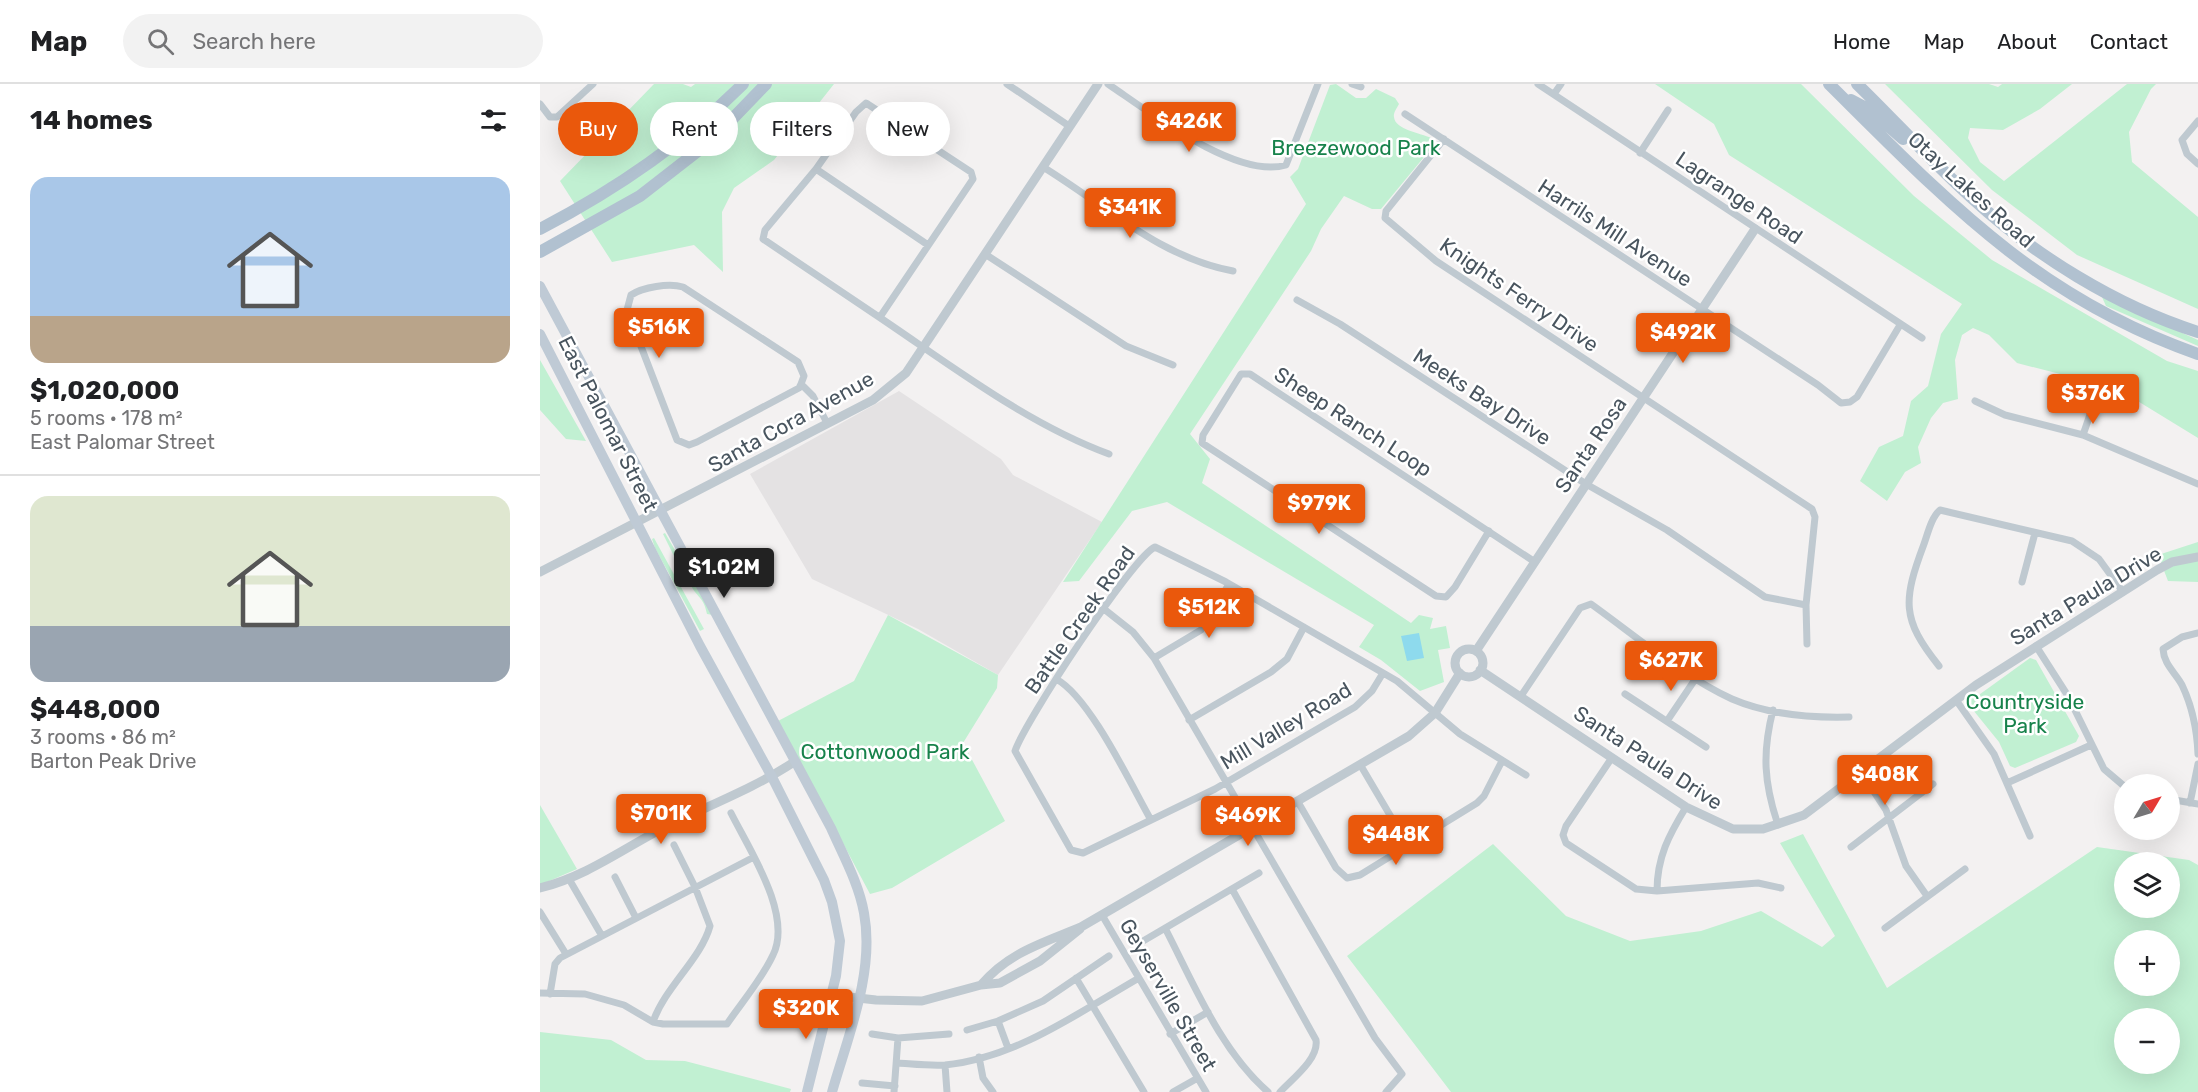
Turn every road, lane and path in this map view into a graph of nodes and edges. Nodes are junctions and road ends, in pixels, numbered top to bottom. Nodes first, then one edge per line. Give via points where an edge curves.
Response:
1 (593, 84) edge
2 (743, 84) edge
3 (766, 84) edge
4 (1006, 84) edge
5 (1098, 84) edge
6 (1108, 84) edge
7 (1318, 84) edge
8 (1352, 84) edge
9 (1538, 84) edge
10 (1561, 84) edge
11 (1857, 84) edge
12 (1361, 87) dead end
13 (1832, 88) edge
14 (1554, 94) junction
15 (540, 104) edge
16 (1668, 110) dead end
17 (1405, 114) dead end
18 (2198, 121) edge
19 (1069, 126) junction
20 (1444, 139) junction
21 (1912, 139) junction
22 (1640, 153) junction
23 (2198, 164) edge
24 (1043, 167) junction
25 (816, 169) junction
26 (540, 229) edge
27 (1755, 229) junction
28 (928, 244) junction
29 (540, 252) edge
30 (985, 254) junction
31 (1233, 271) dead end
32 (540, 286) edge
33 (1297, 300) dead end
34 (1702, 310) junction
35 (880, 317) junction
36 (1900, 325) junction
37 (2198, 332) edge
38 (540, 334) edge
39 (1922, 338) dead end
40 (924, 346) junction
41 (2198, 354) edge
42 (1173, 365) dead end
43 (801, 384) junction
44 (1643, 399) junction
45 (2095, 400) dead end
46 (1976, 401) dead end
47 (828, 423) junction
48 (2083, 435) junction
49 (1110, 454) dead end
50 (1586, 484) junction
51 (2198, 484) edge
52 (660, 512) junction
53 (638, 524) junction
54 (1489, 531) junction
55 (2035, 533) junction
56 (2198, 557) edge
57 (1535, 562) junction
58 (540, 572) edge
59 (2022, 582) dead end
60 (1228, 584) junction
61 (2123, 592) junction
62 (1806, 605) junction
63 (1104, 609) junction
64 (1304, 627) junction
65 (2198, 633) edge
66 (1807, 644) dead end
67 (2036, 646) junction
68 (1476, 651) junction
69 (1154, 658) junction
70 (1939, 666) dead end
71 (1480, 670) junction
72 (1383, 673) junction
73 (1460, 674) junction
74 (1696, 678) junction
75 (1056, 679) junction
76 (1626, 694) dead end
77 (1521, 696) junction
78 (1956, 700) junction
79 (1773, 710) junction
80 (1435, 713) junction
81 (1849, 717) dead end
82 (1189, 720) junction
83 (1667, 721) junction
84 (2091, 745) junction
85 (1706, 747) dead end
86 (1015, 751) joint
87 (2198, 754) edge
88 (1611, 759) junction
89 (1502, 761) junction
90 (794, 762) junction
91 (2198, 764) edge
92 (1361, 766) junction
93 (1861, 772) junction
94 (1526, 775) dead end
95 (772, 777) junction
96 (2114, 777) edge
97 (1226, 782) junction
98 (2007, 783) junction
99 (1933, 784) dead end
100 (1298, 802) junction
101 (2194, 803) edge
102 (1686, 807) junction
103 (731, 813) dead end
104 (1889, 818) junction
105 (1150, 820) junction
106 (1778, 825) junction
107 (1252, 829) junction
108 (2030, 836) dead end
109 (1407, 844) junction
110 (674, 845) dead end
111 (1851, 847) dead end
112 (754, 857) junction
113 (1965, 869) dead end
114 (1259, 873) dead end
115 (615, 877) dead end
116 (569, 879) junction
117 (695, 887) junction
118 (540, 888) edge
119 (1781, 888) dead end
120 (1232, 889) junction
121 (1657, 891) junction
122 (1927, 896) junction
123 (540, 912) edge
124 (1102, 915) junction
125 (636, 918) junction
126 (1081, 927) junction
127 (1165, 928) junction
128 (1885, 928) dead end
129 (602, 936) junction
130 (1138, 944) dead end
131 (566, 954) junction
132 (1109, 956) dead end
133 (1076, 978) junction
134 (1139, 978) junction
135 (981, 985) junction
136 (540, 993) edge
137 (550, 994) junction
138 (831, 995) junction
139 (858, 998) junction
140 (1092, 1005) junction
141 (1208, 1012) junction
142 (998, 1021) junction
143 (653, 1022) junction
144 (967, 1030) dead end
145 (872, 1034) dead end
146 (949, 1034) dead end
147 (1170, 1034) junction
148 (898, 1038) junction
149 (1008, 1048) junction
150 (979, 1057) junction
151 (898, 1063) junction
152 (945, 1065) junction
153 (1196, 1079) junction
154 (862, 1083) dead end
155 (895, 1089) edge
156 (807, 1092) edge
157 (832, 1092) edge
158 (947, 1092) edge
159 (993, 1092) edge
160 (1144, 1092) edge
161 (1173, 1092) edge
162 (1206, 1092) edge
163 (1268, 1092) edge
164 (1280, 1092) edge
165 (1386, 1092) edge

1 - 15 street via 557,117 550,117
2 - 26 main road via 669,149 607,193
3 - 29 main road via 712,140 640,196
4 - 19 street
5 - 19 street, Santa Cora Avenue
6 - 7 street via 1190,140 1272,169 1286,165
8 - 12 street
9 - 14 street, Lagrange Road
10 - 14 street
11 - 21 main road, Otay Lakes Road
13 - 21 main road via 1870,110 1901,139
13 - 41 main road, Otay Lakes Road via 1957,210 2029,268 2143,333
14 - 22 street, Lagrange Road
16 - 22 street
17 - 20 street, Harrils Mill Avenue
18 - 23 street via 2182,140 2187,154
19 - 24 street, Santa Cora Avenue
20 - 34 street, Harrils Mill Avenue
20 - 44 street, Knights Ferry Drive via 1386,211 1385,218 1436,261
21 - 37 main road, Otay Lakes Road via 1970,196 2045,254 2114,297
22 - 27 street, Lagrange Road
24 - 30 street, Santa Cora Avenue
24 - 31 street via 1164,247 1194,261
25 - 28 street
25 - 28 street via 866,103 971,172 973,179
25 - 35 street via 765,230 763,238
27 - 34 street, Santa Rosa
27 - 36 street, Lagrange Road
28 - 35 street
30 - 40 street, Santa Cora Avenue
30 - 42 street via 1126,346
32 - 52 main road, East Palomar Street
33 - 50 street, Meeks Bay Drive
34 - 36 street, Harrils Mill Avenue via 1841,403 1857,397
34 - 44 street, Santa Rosa
35 - 40 street
36 - 39 street, Lagrange Road
38 - 53 main road, East Palomar Street
40 - 47 street, Santa Cora Avenue via 893,385
40 - 49 street via 1044,426
43 - 43 street via 697,442 684,444 674,436 627,310 631,296 637,291 683,286 798,362 804,376
43 - 47 street via 813,396
44 - 50 street, Santa Rosa
44 - 62 street, Knights Ferry Drive via 1812,509 1815,517
45 - 48 street
46 - 48 street via 2006,415
47 - 52 street, Santa Cora Avenue
48 - 51 street
50 - 57 street, Santa Rosa
50 - 62 street, Meeks Bay Drive via 1667,530 1765,597
52 - 53 street, Santa Cora Avenue
52 - 90 main road, East Palomar Street
53 - 58 street, Santa Cora Avenue
53 - 95 main road, East Palomar Street
54 - 54 street, Sheep Ranch Loop via 1250,374 1241,374 1203,435 1202,443 1436,596 1446,597 1455,587
54 - 57 street, Sheep Ranch Loop
55 - 59 street
55 - 61 street via 2066,539 2086,549
55 - 70 street via 1946,511 1936,514 1915,569 1909,602 1918,639
56 - 61 street, Santa Paula Drive via 2164,566
57 - 68 street, Santa Rosa
60 - 63 street, Battle Creek Road via 1155,547 1137,564
60 - 64 street, Battle Creek Road
60 - 69 street via 1201,630
61 - 67 street, Santa Paula Drive
62 - 66 street
63 - 69 street via 1133,632
63 - 75 street, Battle Creek Road
64 - 72 street, Battle Creek Road
64 - 82 street via 1287,659
65 - 87 street via 2182,637 2163,649 2164,660 2181,684 2192,712
67 - 78 street, Santa Paula Drive
67 - 84 street via 2068,696
68 - 71 street via 1482,662
68 - 73 street via 1464,650 1457,655 1455,667
69 - 82 street
71 - 73 street via 1473,676
71 - 77 street, Santa Paula Drive
72 - 80 street, Battle Creek Road
72 - 97 street, Mill Valley Road via 1355,707
73 - 80 street
74 - 77 street via 1591,604 1580,608
74 - 79 street via 1732,699
74 - 83 street
75 - 86 street, Battle Creek Road via 1019,737
75 - 105 street via 1066,685 1092,718
76 - 83 street
77 - 88 street, Santa Paula Drive
78 - 93 street, Santa Paula Drive
78 - 98 street via 1994,754
79 - 81 street via 1816,718
79 - 106 street via 1765,743 1765,775
80 - 89 street, Battle Creek Road
80 - 92 street via 1409,736
82 - 97 street
83 - 85 street
84 - 96 street
84 - 98 street
86 - 105 street, Mill Valley Road via 1071,850 1083,853
88 - 102 street, Santa Paula Drive
88 - 121 street via 1563,835 1566,843 1622,881 1636,889
89 - 94 street, Battle Creek Road
89 - 109 street via 1484,796 1476,803
90 - 95 street
90 - 139 main road, East Palomar Street via 831,828 864,912 867,939
91 - 101 street
92 - 100 street
92 - 109 street
93 - 104 street
93 - 106 street, Santa Paula Drive via 1804,815
95 - 116 street via 663,828
95 - 138 main road, East Palomar Street via 824,880 837,917 840,941
97 - 105 street, Mill Valley Road
97 - 107 street
98 - 108 street
99 - 104 street
100 - 107 street
100 - 109 street via 1336,868 1347,878 1360,875
102 - 106 street, Santa Paula Drive via 1734,829 1750,831
102 - 121 street via 1659,860
103 - 112 street
104 - 111 street
104 - 122 street via 1906,866
107 - 124 street
107 - 165 street via 1375,1038 1402,1074
110 - 117 street
112 - 117 street
112 - 143 street via 774,900 774,954 727,1024
113 - 122 street
114 - 120 street
115 - 125 street
116 - 118 street
116 - 129 street
117 - 125 street
117 - 143 street via 710,921 708,932 659,1004
119 - 121 street via 1758,883
120 - 127 street
120 - 164 street via 1316,1040 1313,1056
122 - 128 street
123 - 131 street
124 - 126 street
124 - 134 street, Geyserville Street
125 - 129 street
126 - 135 street via 1030,947 994,970
126 - 135 street via 1067,942 1022,972 1000,983
127 - 130 street
127 - 141 street
129 - 131 street
131 - 137 street via 555,964
132 - 133 street
133 - 140 street
133 - 142 street via 1043,1001
134 - 140 street
134 - 147 street, Geyserville Street
135 - 139 street via 922,1001
136 - 137 street
137 - 143 street via 585,994 624,1005
138 - 139 street
138 - 156 main road, East Palomar Street
139 - 157 main road, East Palomar Street
140 - 149 street via 1042,1035
140 - 160 street
141 - 147 street
141 - 163 street via 1251,1077
142 - 144 street
142 - 149 street
145 - 148 street
146 - 148 street
147 - 153 street, Geyserville Street
148 - 151 street
149 - 150 street
150 - 152 street
150 - 159 street via 983,1078
151 - 152 street
151 - 155 street
152 - 158 street
153 - 161 street
153 - 162 street, Geyserville Street
154 - 155 street

